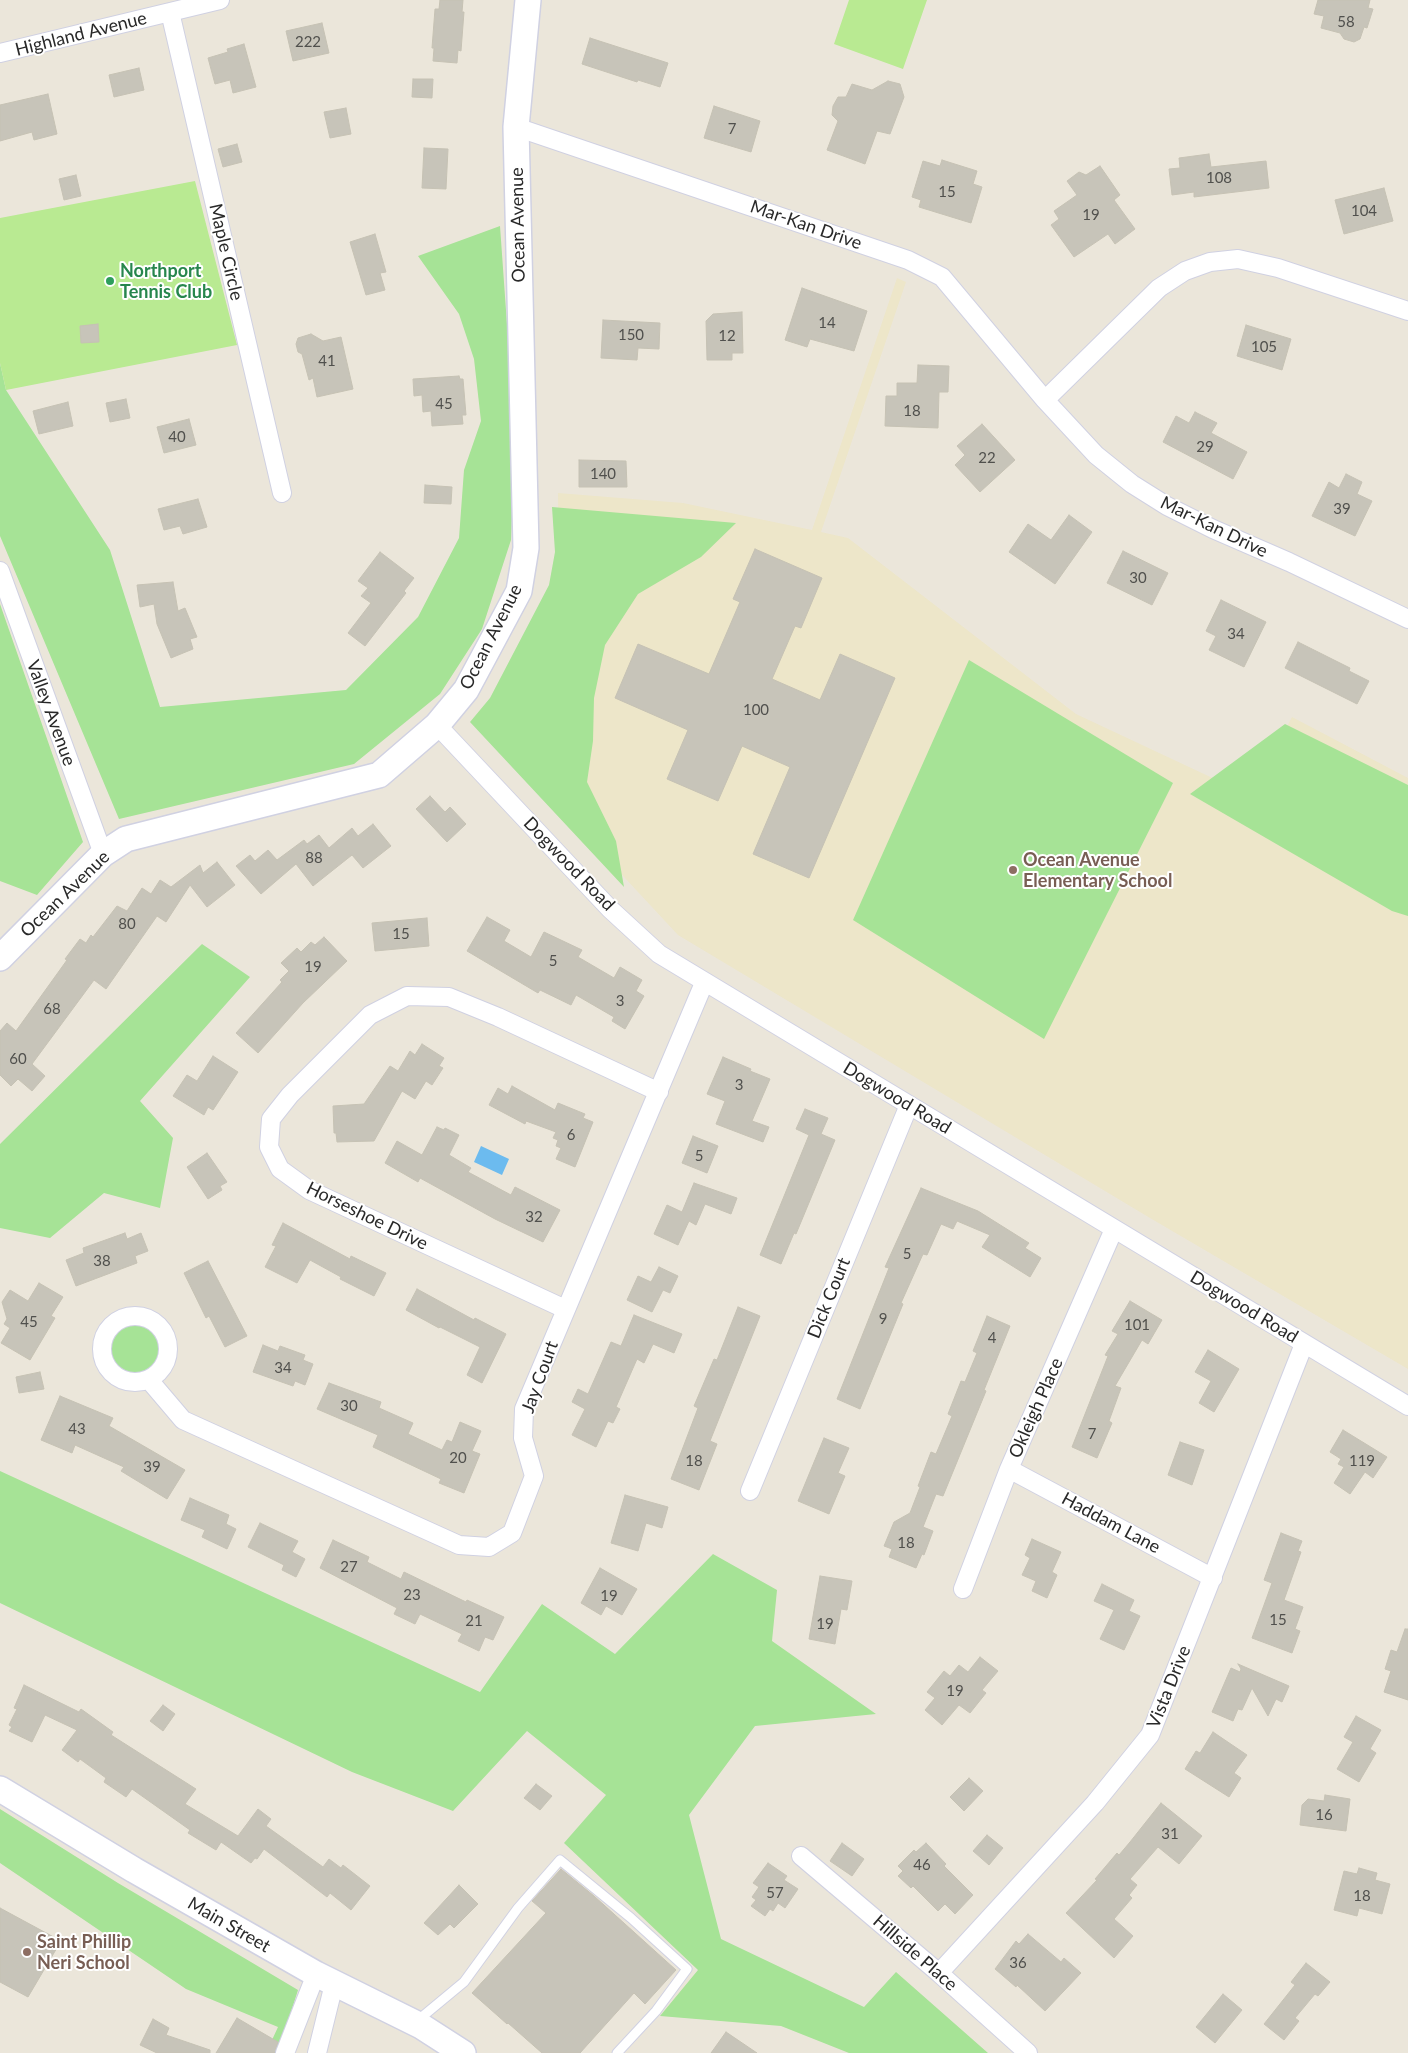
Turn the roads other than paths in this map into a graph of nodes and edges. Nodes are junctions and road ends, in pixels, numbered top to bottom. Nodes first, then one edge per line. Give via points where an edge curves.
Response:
1 (220, 0) edge
2 (528, 0) edge
3 (170, 12) junction
4 (0, 53) edge
5 (516, 127) junction
6 (1408, 311) edge
7 (1045, 400) junction
8 (282, 493) dead end
9 (0, 571) edge
10 (1408, 619) edge
11 (437, 725) junction
12 (102, 854) junction
13 (0, 958) edge
14 (704, 983) junction
15 (659, 1092) junction
16 (909, 1105) junction
17 (1114, 1229) junction
18 (565, 1309) junction
19 (1304, 1344) junction
20 (149, 1380) dead end
21 (1408, 1406) edge
22 (1009, 1469) junction
23 (750, 1490) dead end
24 (1213, 1578) junction
25 (963, 1589) dead end
26 (0, 1789) edge
27 (801, 1856) dead end
28 (940, 1973) junction
29 (325, 1979) junction
30 (415, 2023) junction
31 (285, 2053) edge
32 (317, 2053) edge
33 (463, 2053) edge
34 (617, 2053) edge
35 (1028, 2053) edge

1 - 3 street, Highland Avenue
2 - 5 main road, Ocean Avenue
3 - 4 street, Highland Avenue
3 - 8 street, Maple Circle
5 - 7 street, Mar-Kan Drive via 908,260 942,277
5 - 11 main road, Ocean Avenue via 526,548 519,591 466,690
6 - 7 street via 1238,258 1210,262 1185,271 1158,288
7 - 10 street, Mar-Kan Drive via 1096,456 1167,506
9 - 12 street, Valley Avenue
11 - 12 main road, Ocean Avenue via 379,775 126,839
11 - 14 street, Dogwood Road via 610,909 660,954
12 - 13 main road, Ocean Avenue
14 - 15 street, Jay Court
14 - 16 street, Dogwood Road
15 - 18 street, Jay Court
15 - 18 street, Horseshoe Drive via 449,996 406,996 370,1015 290,1095 271,1119 268,1147 276,1162 280,1169 309,1190
16 - 17 street, Dogwood Road
16 - 23 street, Dick Court
17 - 19 street, Dogwood Road
17 - 22 street, Okleigh Place
18 - 20 street, Jay Court via 524,1409 524,1438 534,1476 512,1533 488,1547 459,1545 183,1420
19 - 21 street, Dogwood Road
19 - 24 street, Vista Drive
22 - 24 street, Haddam Lane
22 - 25 street, Okleigh Place
24 - 28 street, Vista Drive via 1150,1735 1095,1803
26 - 29 main road, Main Street
27 - 28 street, Hillside Place
28 - 35 street, Hillside Place
29 - 30 main road, Main Street
29 - 31 street
29 - 32 street
30 - 33 main road, Main Street
30 - 34 lane via 464,1982 518,1908 560,1860 687,1969 656,2011

